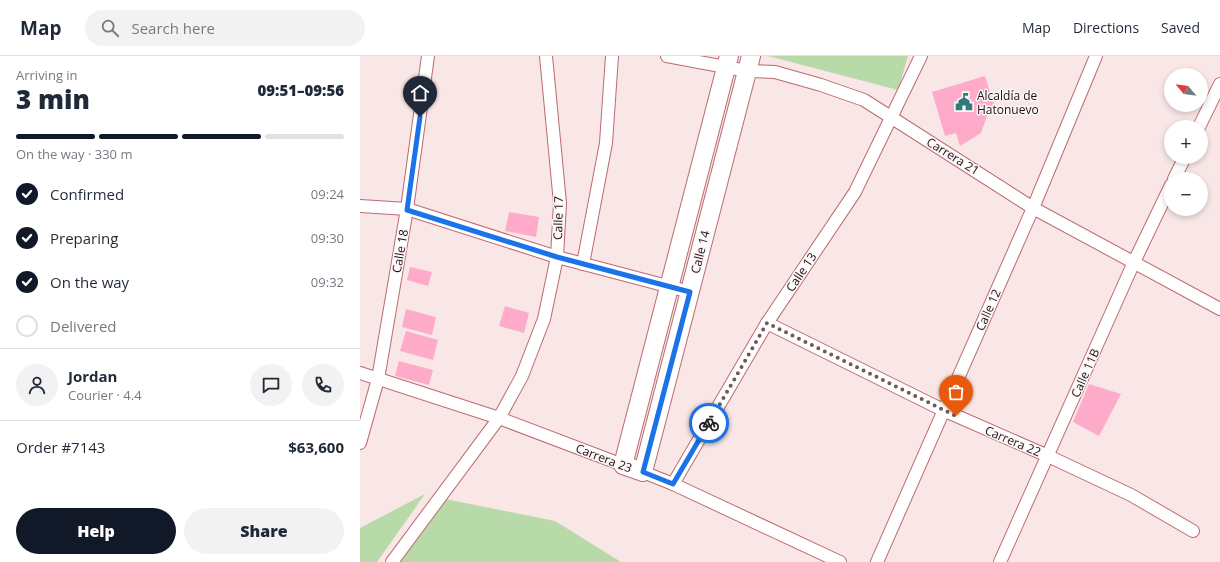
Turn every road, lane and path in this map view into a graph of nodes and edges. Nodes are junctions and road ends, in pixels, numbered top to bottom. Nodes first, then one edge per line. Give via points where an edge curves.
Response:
1 (428, 56) edge
2 (546, 56) edge
3 (612, 56) edge
4 (667, 56) edge
5 (921, 56) edge
6 (1096, 56) edge
7 (728, 62) edge
8 (749, 63) edge
9 (1220, 84) edge
10 (891, 117) junction
11 (1202, 120) edge
12 (1164, 200) edge
13 (360, 206) edge
14 (1033, 208) junction
15 (407, 210) junction
16 (557, 257) junction
17 (1134, 262) junction
18 (583, 264) junction
19 (669, 287) junction
20 (690, 292) junction
21 (1220, 309) edge
22 (767, 323) junction
23 (360, 373) edge
24 (378, 379) junction
25 (943, 410) junction
26 (499, 418) junction
27 (360, 443) edge
28 (1048, 456) junction
29 (623, 466) junction
30 (643, 472) junction
31 (673, 484) junction
32 (1193, 531) dead end
33 (392, 562) edge
34 (840, 562) edge
35 (877, 562) edge
36 (1000, 562) edge

1 - 15 street, Calle 18
2 - 16 street, Calle 17 via 560,203
3 - 18 street via 606,143
4 - 7 street, Carrera 21
5 - 10 street, Calle 13
6 - 14 street, Calle 12
7 - 8 street, Carrera 21
7 - 19 street, Calle 14
8 - 10 street, Carrera 21 via 864,100
8 - 20 street, Calle 14
9 - 11 street
10 - 14 street, Carrera 21
10 - 22 street, Calle 13 via 855,192
12 - 17 street, Calle 11B
13 - 15 street
14 - 17 street, Carrera 21
14 - 25 street, Calle 12
15 - 16 street
15 - 24 street, Calle 18
16 - 18 street
16 - 26 street, Calle 17 via 544,319 522,376
17 - 21 street, Carrera 21
17 - 28 street, Calle 11B
18 - 19 street
19 - 20 street
19 - 29 street, Calle 14
20 - 30 street, Calle 14
22 - 25 street, Carrera 22
22 - 31 street, Calle 13
23 - 24 street, Carrera 23
24 - 26 street, Carrera 23
24 - 27 street, Calle 18
25 - 28 street, Carrera 22
25 - 35 street, Calle 12
26 - 29 street, Carrera 23
26 - 33 street, Calle 17
28 - 32 street, Carrera 22 via 1132,495
28 - 36 street, Calle 11B
29 - 30 street, Carrera 23
30 - 31 street, Carrera 23
31 - 34 street, Carrera 23

